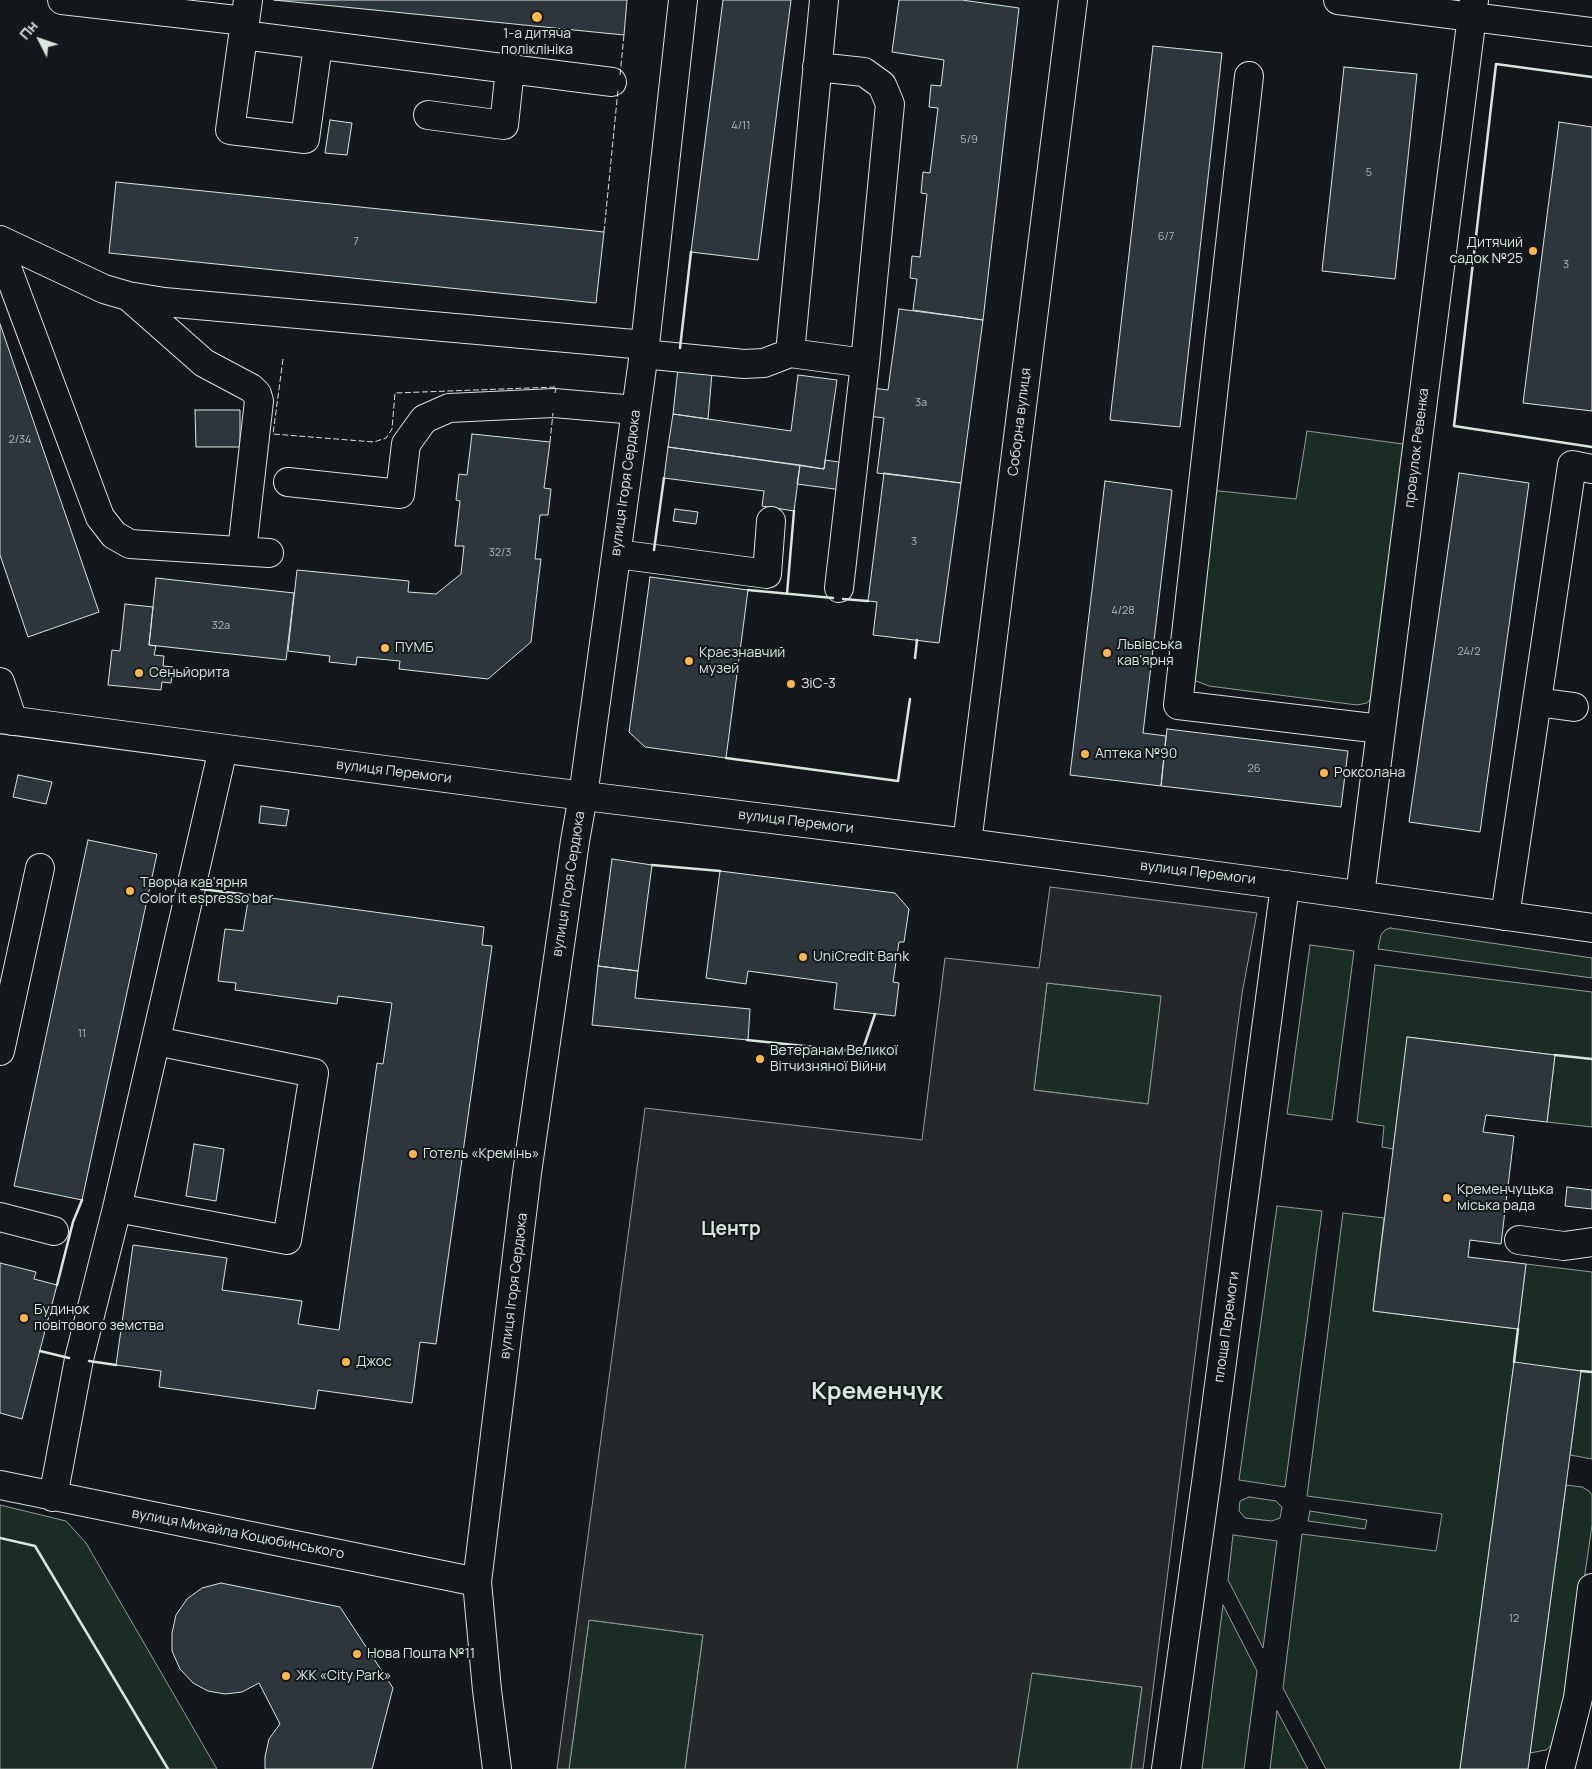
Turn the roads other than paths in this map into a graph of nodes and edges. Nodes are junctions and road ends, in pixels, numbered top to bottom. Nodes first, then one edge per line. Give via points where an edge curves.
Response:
1 (62, 0) edge
2 (683, 0) edge
3 (824, 0) edge
4 (1073, 0) edge
5 (1338, 0) edge
6 (1473, 8) edge
7 (246, 19) edge
8 (1592, 32) edge
9 (318, 45) junction
10 (817, 67) junction
11 (510, 69) junction
12 (1249, 76) dead end
13 (612, 82) dead end
14 (428, 115) dead end
15 (0, 240) edge
16 (0, 250) edge
17 (128, 296) junction
18 (644, 350) junction
19 (790, 353) junction
20 (865, 363) junction
21 (636, 410) junction
22 (1592, 468) edge
23 (288, 482) dead end
24 (771, 521) dead end
25 (616, 554) junction
26 (839, 588) dead end
27 (0, 682) edge
28 (1537, 702) junction
29 (1574, 707) dead end
30 (7, 720) edge
31 (1381, 728) junction
32 (223, 749) junction
33 (583, 796) junction
34 (967, 843) junction
35 (40, 868) dead end
36 (1285, 885) junction
37 (1360, 895) junction
38 (1505, 916) junction
39 (1592, 928) edge
40 (156, 1041) junction
41 (0, 1051) edge
42 (116, 1208) junction
43 (0, 1217) edge
44 (54, 1231) dead end
45 (1519, 1240) dead end
46 (1592, 1242) edge
47 (0, 1485) edge
48 (53, 1497) junction
49 (477, 1582) junction
50 (1592, 1588) edge
51 (497, 1769) edge
52 (1166, 1769) edge
53 (1560, 1769) edge

1 - 7 street
2 - 18 street, вулиця Ігоря Сердюка
3 - 10 street
4 - 34 street, Соборна вулиця
5 - 6 street
6 - 8 street
6 - 31 street, провулок Ревенка
7 - 9 street
7 - 9 street via 230,130 305,139
9 - 11 street
10 - 19 street
10 - 20 street via 864,72 882,85 890,104
11 - 13 street
11 - 14 street via 504,125
12 - 31 street via 1178,705
15 - 17 street via 104,289
16 - 17 street via 100,517 114,535 130,544 255,552 258,394 204,363
17 - 18 street
18 - 19 street via 744,364 764,363
18 - 21 street, вулиця Ігоря Сердюка
19 - 20 street
20 - 26 street
21 - 23 street via 554,403 448,408 424,419 406,444 400,494
21 - 25 street, вулиця Ігоря Сердюка
22 - 28 street via 1572,465
24 - 25 street via 767,574
25 - 33 street, вулиця Ігоря Сердюка
27 - 30 street
28 - 29 street
28 - 38 street
30 - 32 street, вулиця Перемоги
31 - 37 street, провулок Ревенка
32 - 33 street, вулиця Перемоги
32 - 40 street
33 - 34 street, вулиця Перемоги
33 - 49 street, вулиця Ігоря Сердюка via 528,1174
34 - 36 street, вулиця Перемоги
35 - 41 street
36 - 37 street, вулиця Перемоги
36 - 52 street, площа Перемоги
37 - 38 street, вулиця Перемоги
38 - 39 street, вулиця Перемоги
40 - 42 street
40 - 42 street via 314,1073 287,1240
42 - 48 street via 79,1359
43 - 44 street
45 - 46 street via 1564,1246
47 - 48 street, вулиця Михайла Коцюбинського
48 - 49 street, вулиця Михайла Коцюбинського
49 - 51 street, вулиця Ігоря Сердюка
50 - 53 street via 1578,1698

